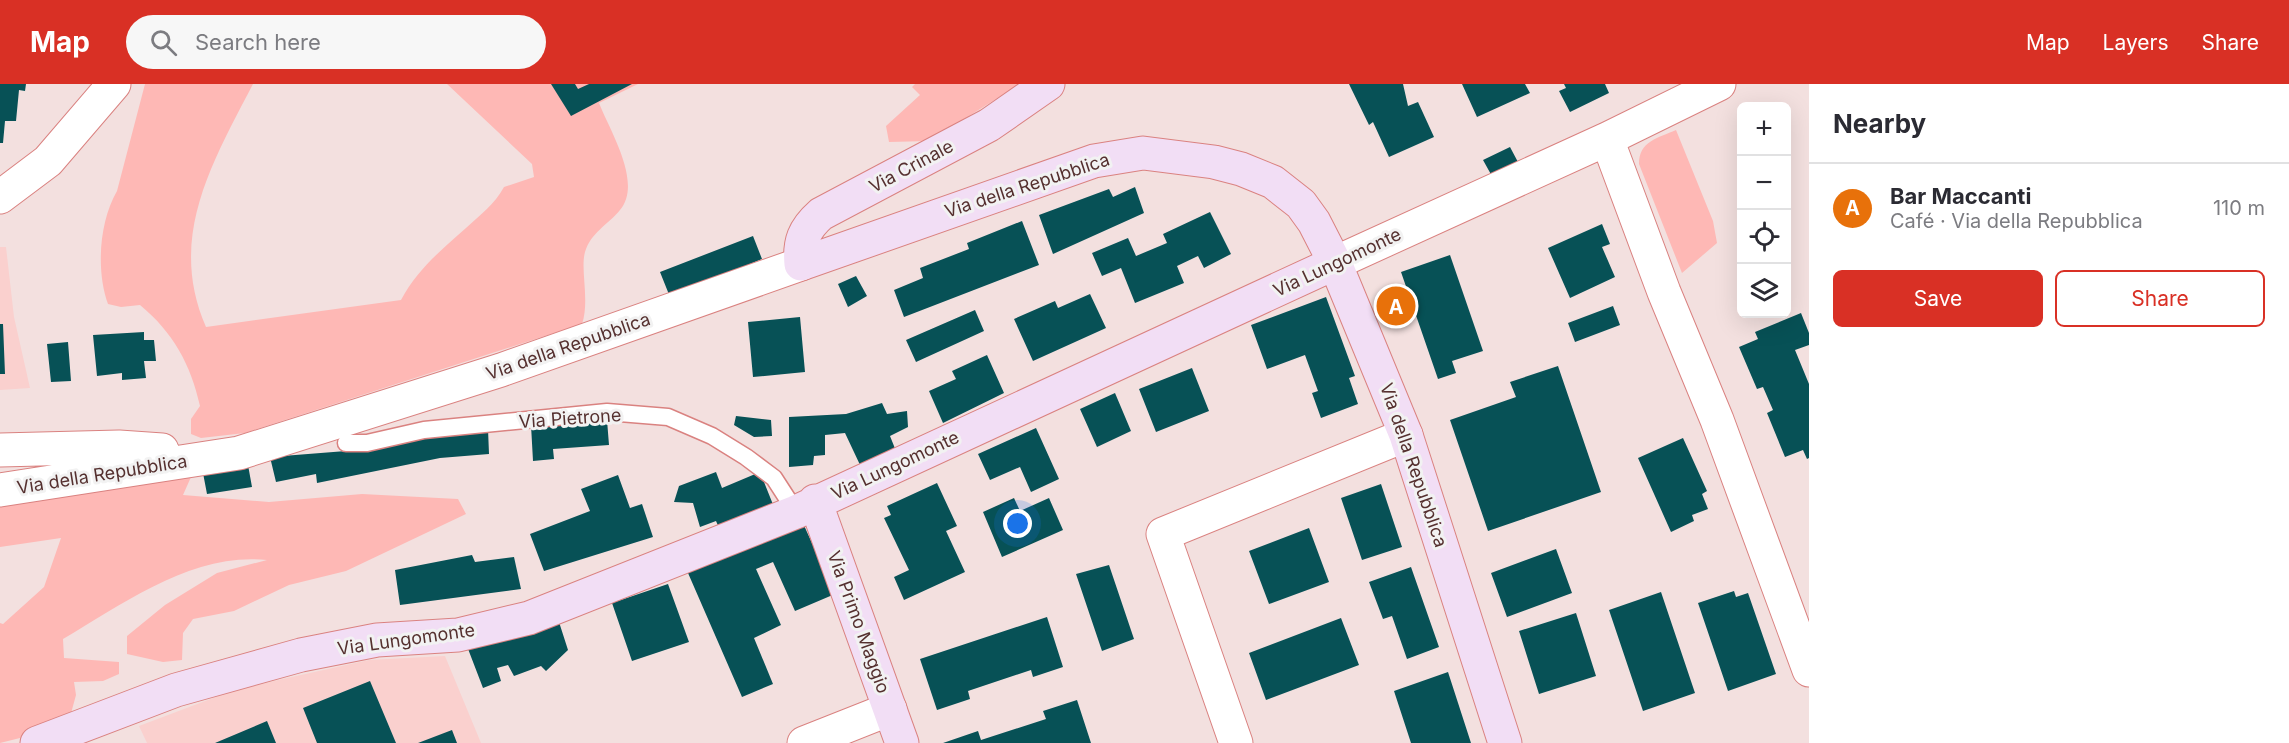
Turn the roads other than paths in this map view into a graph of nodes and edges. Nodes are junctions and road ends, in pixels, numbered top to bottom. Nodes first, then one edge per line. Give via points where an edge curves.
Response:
1 (114, 84) edge
2 (1048, 84) edge
3 (1719, 84) edge
4 (1607, 139) junction
5 (0, 197) edge
6 (1335, 263) junction
7 (801, 264) junction
8 (1406, 435) junction
9 (346, 443) dead end
10 (0, 450) edge
11 (239, 453) junction
12 (0, 489) edge
13 (806, 507) junction
14 (1809, 670) edge
15 (890, 709) junction
16 (36, 743) edge
17 (804, 743) edge
18 (902, 743) edge
19 (1236, 743) edge
20 (1505, 743) edge

1 - 5 street via 48,161
2 - 7 street, Via Crinale via 988,125 821,214 809,225 799,244
3 - 4 street, Via Lungomonte
4 - 6 street, Via Lungomonte
4 - 14 street
6 - 7 street, Via della Repubblica via 1301,204 1273,182 1214,162 1143,153 1094,161
6 - 8 street, Via della Repubblica
6 - 13 street, Via Lungomonte
7 - 11 street, Via della Repubblica via 501,370
8 - 19 street via 1163,534
8 - 20 street, Via della Repubblica
9 - 13 lane, Via Pietrone via 367,443 424,430 607,412 668,417 712,436 746,457
10 - 11 street, Via della Repubblica via 119,447
11 - 12 street, Via della Repubblica
13 - 15 street, Via Primo Maggio
13 - 16 street, Via Lungomonte via 529,618 458,635 378,640 301,655 176,690
15 - 17 street
15 - 18 street, Via Primo Maggio

